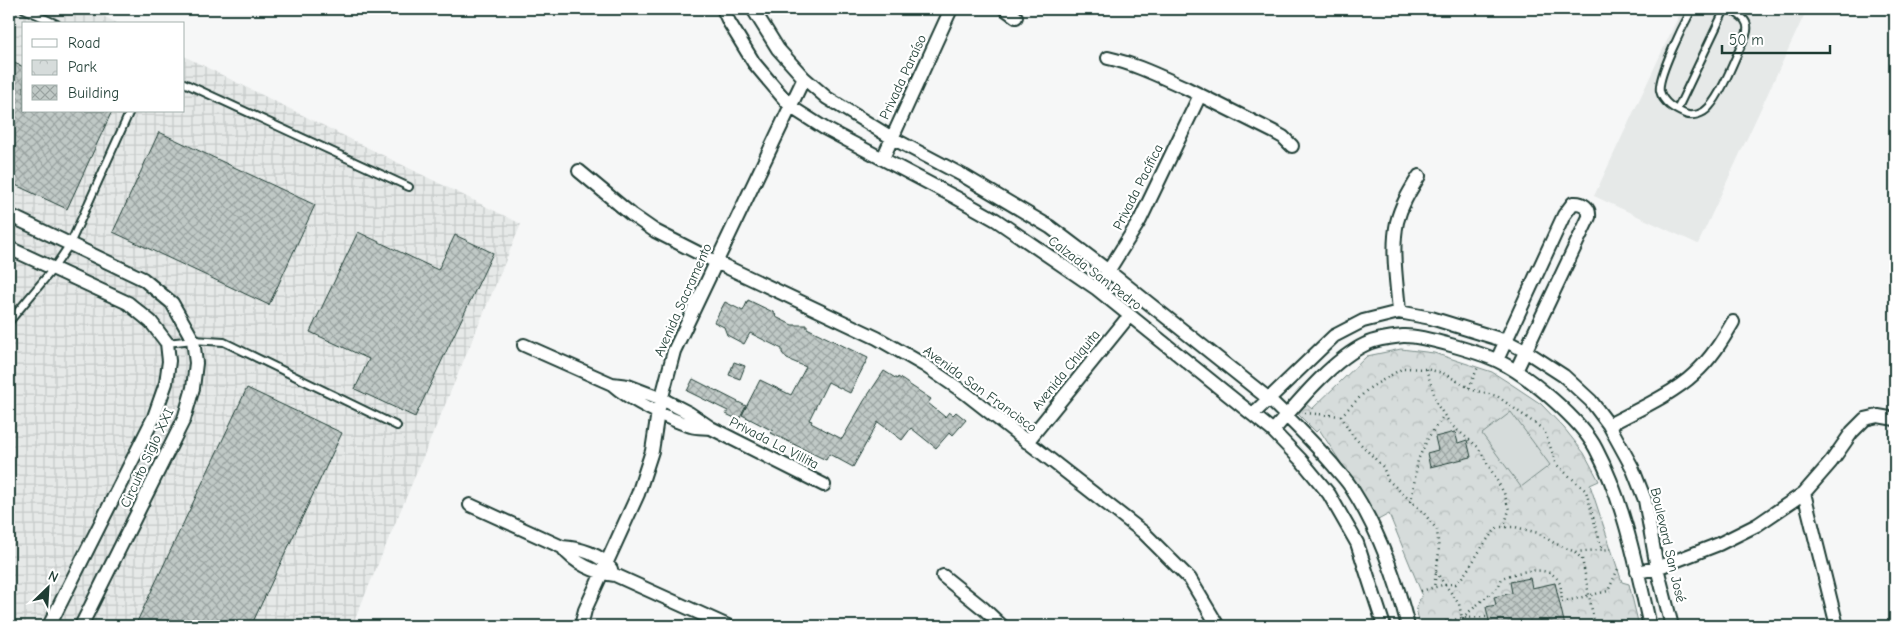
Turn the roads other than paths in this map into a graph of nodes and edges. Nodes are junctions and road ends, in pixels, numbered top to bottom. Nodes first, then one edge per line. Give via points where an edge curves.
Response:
1 (24, 9) edge
2 (724, 9) edge
3 (753, 9) edge
4 (951, 9) edge
5 (1005, 9) edge
6 (1692, 9) edge
7 (1725, 9) edge
8 (1730, 9) edge
9 (1016, 17) dead end
10 (52, 22) edge
11 (1108, 58) dead end
12 (804, 78) junction
13 (185, 83) edge
14 (1200, 95) junction
15 (791, 108) junction
16 (1677, 110) junction
17 (130, 112) edge
18 (892, 138) junction
19 (1292, 146) dead end
20 (883, 158) junction
21 (579, 171) dead end
22 (1419, 176) dead end
23 (409, 187) dead end
24 (9, 215) edge
25 (70, 244) junction
26 (9, 248) edge
27 (716, 262) junction
28 (53, 269) junction
29 (1107, 270) junction
30 (1096, 289) junction
31 (1399, 312) junction
32 (1130, 316) junction
33 (9, 322) edge
34 (1733, 322) dead end
35 (193, 340) junction
36 (1506, 341) junction
37 (167, 343) junction
38 (524, 345) dead end
39 (1527, 352) junction
40 (1497, 360) junction
41 (1516, 371) junction
42 (1269, 399) junction
43 (660, 405) junction
44 (1253, 414) junction
45 (1286, 416) junction
46 (1895, 419) edge
47 (397, 426) dead end
48 (1609, 426) junction
49 (1273, 431) junction
50 (1027, 442) junction
51 (824, 485) dead end
52 (1804, 493) junction
53 (470, 505) dead end
54 (604, 568) junction
55 (1657, 568) junction
56 (1637, 572) junction
57 (943, 576) dead end
58 (48, 626) edge
59 (81, 626) edge
60 (581, 626) edge
61 (728, 626) edge
62 (1002, 626) edge
63 (1218, 626) edge
64 (1384, 626) edge
65 (1408, 626) edge
66 (1650, 626) edge
67 (1672, 626) edge
68 (1837, 626) edge

1 - 10 lane
2 - 15 street, Calzada San Pedro via 754,63
3 - 12 street, Calzada San Pedro via 778,49
4 - 18 street, Privada Paraíso
5 - 9 street
6 - 16 lane via 1660,86 1663,99
7 - 16 lane
8 - 16 lane via 1745,19 1748,30 1716,98 1705,111 1693,116
11 - 14 street via 1146,70
12 - 15 street, Avenida Sacramento
12 - 18 street, Calzada San Pedro via 827,98
13 - 23 lane
14 - 19 street via 1282,136
14 - 29 street, Privada Pacífica via 1140,220
15 - 20 street, Calzada San Pedro
15 - 27 street, Avenida Sacramento
17 - 25 lane
18 - 20 street, Privada Paraíso
18 - 29 street, Calzada San Pedro via 1050,227
20 - 30 street, Calzada San Pedro via 996,220
21 - 27 street, Avenida San Francisco via 656,231
22 - 31 street via 1397,222 1394,244
24 - 25 street, Circuito Siglo XXI
25 - 28 lane
25 - 35 street, Circuito Siglo XXI via 143,279 172,302
26 - 28 street
27 - 43 street, Avenida Sacramento via 674,351
27 - 50 street, Avenida San Francisco via 877,338 924,365
28 - 33 lane
28 - 37 street via 128,303 151,322
29 - 30 street, Privada Pacífica
29 - 42 street, Calzada San Pedro
30 - 32 street, Calzada San Pedro
31 - 36 street, Boulevard San José via 1431,318
31 - 42 street, Boulevard San José via 1363,321 1334,336
32 - 44 street, Calzada San Pedro
32 - 50 street, Avenida Chiquita
34 - 48 street via 1719,346 1694,375
35 - 37 lane
35 - 47 lane via 224,342
35 - 59 street, Circuito Siglo XXI via 196,363 184,419
36 - 39 street, Boulevard San José
36 - 39 street via 1564,214 1574,203 1583,204 1589,218
36 - 40 street
37 - 58 street, Circuito Siglo XXI via 166,383 154,417
38 - 43 street, Privada La Villita via 612,384 624,394
39 - 41 street
39 - 48 street, Boulevard San José via 1564,376 1591,401
40 - 41 street
40 - 45 street via 1440,342 1404,336 1368,343 1340,360
41 - 56 street via 1547,394 1595,446 1612,482
42 - 44 street, Boulevard San José
42 - 45 street, Calzada San Pedro
43 - 51 street, Privada La Villita via 693,427 711,428
43 - 54 street, Avenida Sacramento via 652,451 638,494
44 - 49 street, Calzada San Pedro
45 - 49 street
45 - 65 street, Calzada San Pedro via 1316,445 1351,487 1377,533 1398,586
46 - 52 street via 1878,416 1865,419
48 - 55 street, Boulevard San José via 1645,500
49 - 64 street, Calzada San Pedro via 1329,494 1357,543
50 - 63 street, Avenida San Francisco via 1149,539 1190,579
52 - 55 street via 1757,525
52 - 68 street
53 - 54 street via 562,548 570,558
54 - 60 street, Avenida Sacramento
54 - 61 street
55 - 56 street
55 - 67 street, Boulevard San José
56 - 66 street
57 - 62 street

